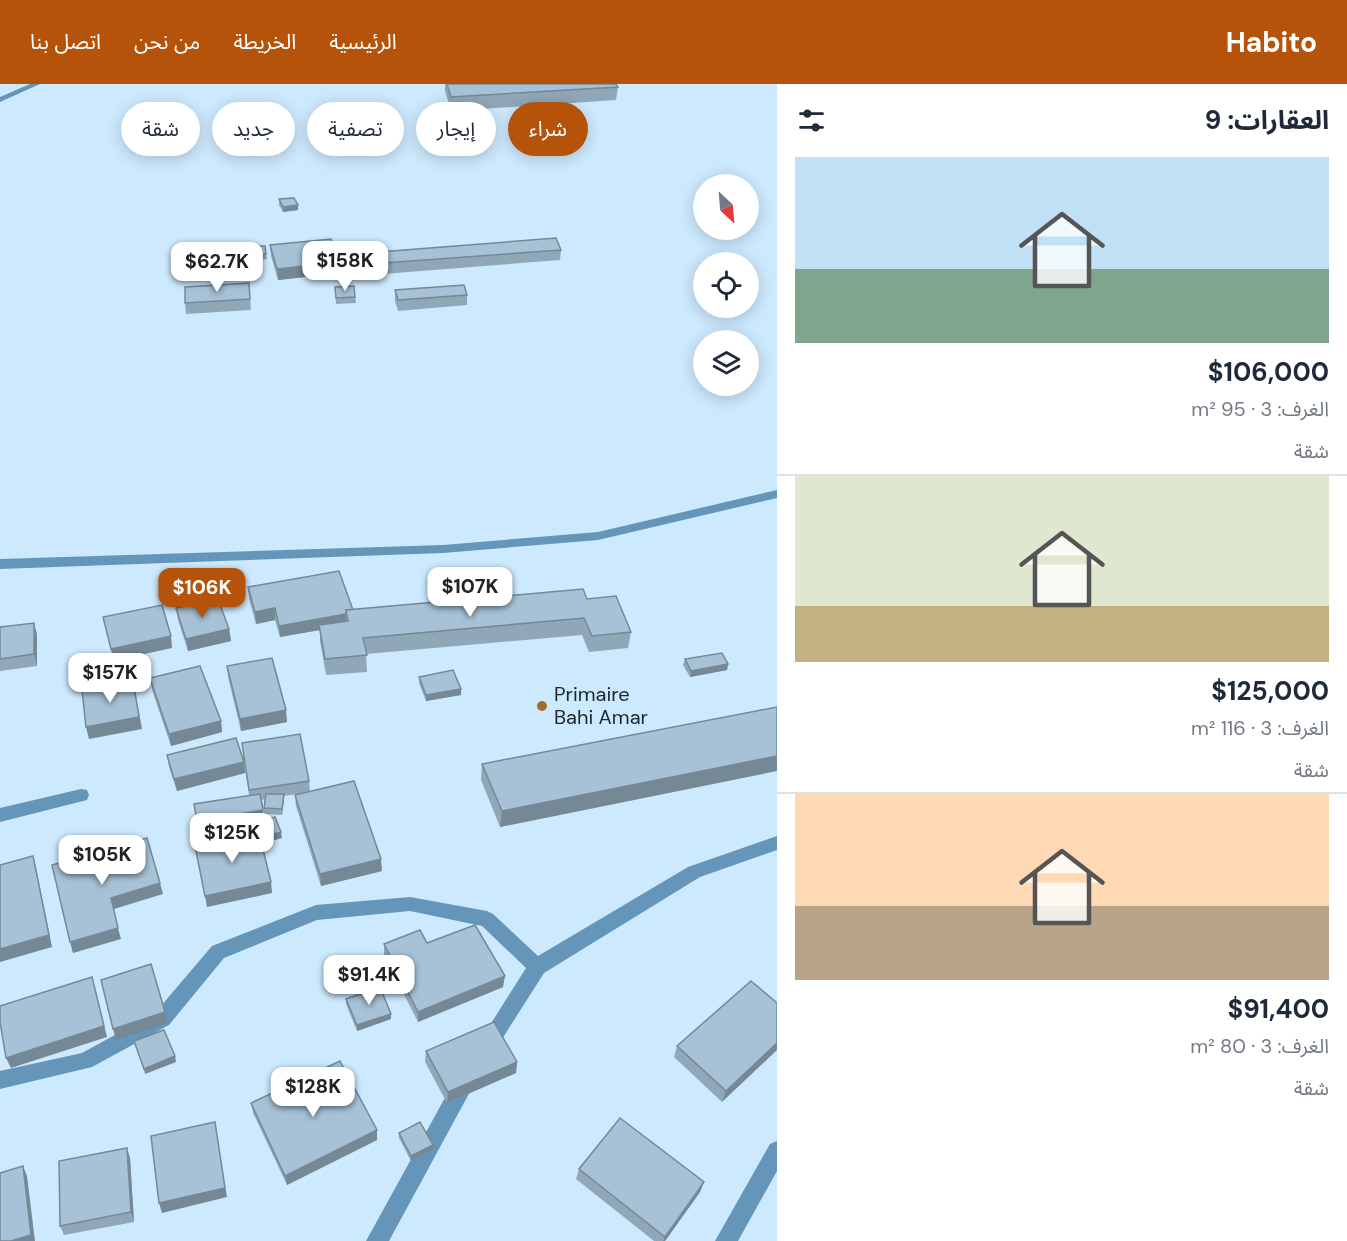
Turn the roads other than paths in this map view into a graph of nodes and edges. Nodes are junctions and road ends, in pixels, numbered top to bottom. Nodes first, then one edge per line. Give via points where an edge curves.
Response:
1 (36, 84) edge
2 (0, 100) edge
3 (777, 494) edge
4 (0, 564) edge
5 (81, 795) dead end
6 (0, 815) edge
7 (777, 843) edge
8 (537, 967) junction
9 (0, 1080) edge
10 (777, 1151) edge
11 (377, 1241) edge
12 (726, 1241) edge

1 - 2 lane
3 - 4 street via 598,536 443,549
5 - 6 street
7 - 8 street via 694,872
8 - 9 street via 487,919 410,904 316,913 218,952 162,1019 85,1061
8 - 11 street via 452,1103
10 - 12 street

